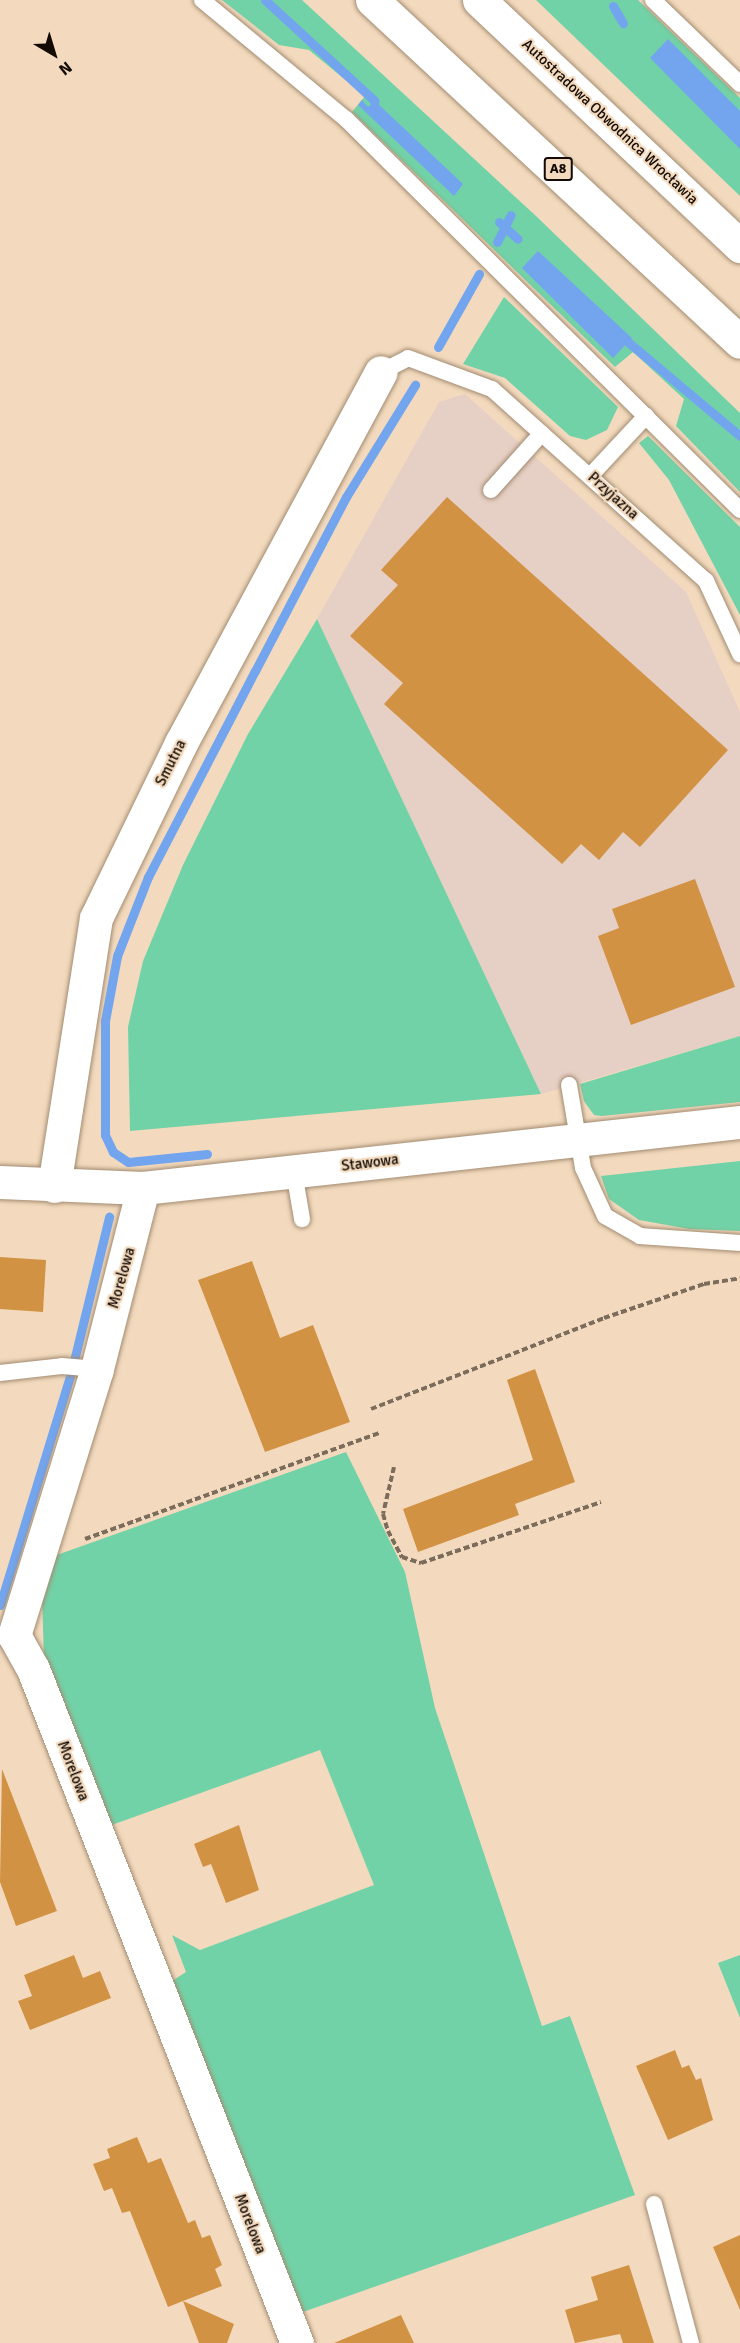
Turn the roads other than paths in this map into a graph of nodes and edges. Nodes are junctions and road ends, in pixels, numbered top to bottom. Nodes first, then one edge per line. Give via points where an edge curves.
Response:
1 (202, 0) edge
2 (372, 0) edge
3 (479, 0) edge
4 (653, 0) edge
5 (740, 84) edge
6 (740, 246) edge
7 (740, 342) edge
8 (381, 372) joint
9 (646, 416) junction
10 (542, 433) junction
11 (591, 475) junction
12 (490, 490) dead end
13 (740, 510) edge
14 (740, 654) edge
15 (569, 1085) dead end
16 (740, 1122) edge
17 (576, 1140) junction
18 (294, 1172) junction
19 (0, 1182) edge
20 (54, 1186) junction
21 (143, 1188) junction
22 (302, 1219) dead end
23 (740, 1243) edge
24 (91, 1367) junction
25 (0, 1373) edge
26 (7, 1642) edge
27 (654, 2204) dead end
28 (297, 2343) edge
29 (691, 2343) edge

1 - 9 lane via 346,119
2 - 7 main road, A8
3 - 6 main road, Autostradowa Obwodnica Wrocławia
4 - 5 lane
8 - 10 lane, Przyjazna via 408,358 492,389
8 - 20 main road, Smutna via 181,743 96,918
9 - 11 lane
9 - 13 lane
10 - 11 lane, Przyjazna
10 - 12 lane
11 - 14 lane, Przyjazna via 706,581
15 - 17 lane
16 - 17 main road, Stawowa
17 - 18 main road, Stawowa
17 - 23 lane via 596,1204 621,1228 663,1239
18 - 21 main road, Stawowa
18 - 22 lane
19 - 20 main road, Stawowa
20 - 21 main road, Stawowa
21 - 24 main road, Morelowa
24 - 25 lane
24 - 26 main road, Morelowa
26 - 28 main road, Morelowa via 33,1669
27 - 29 lane

